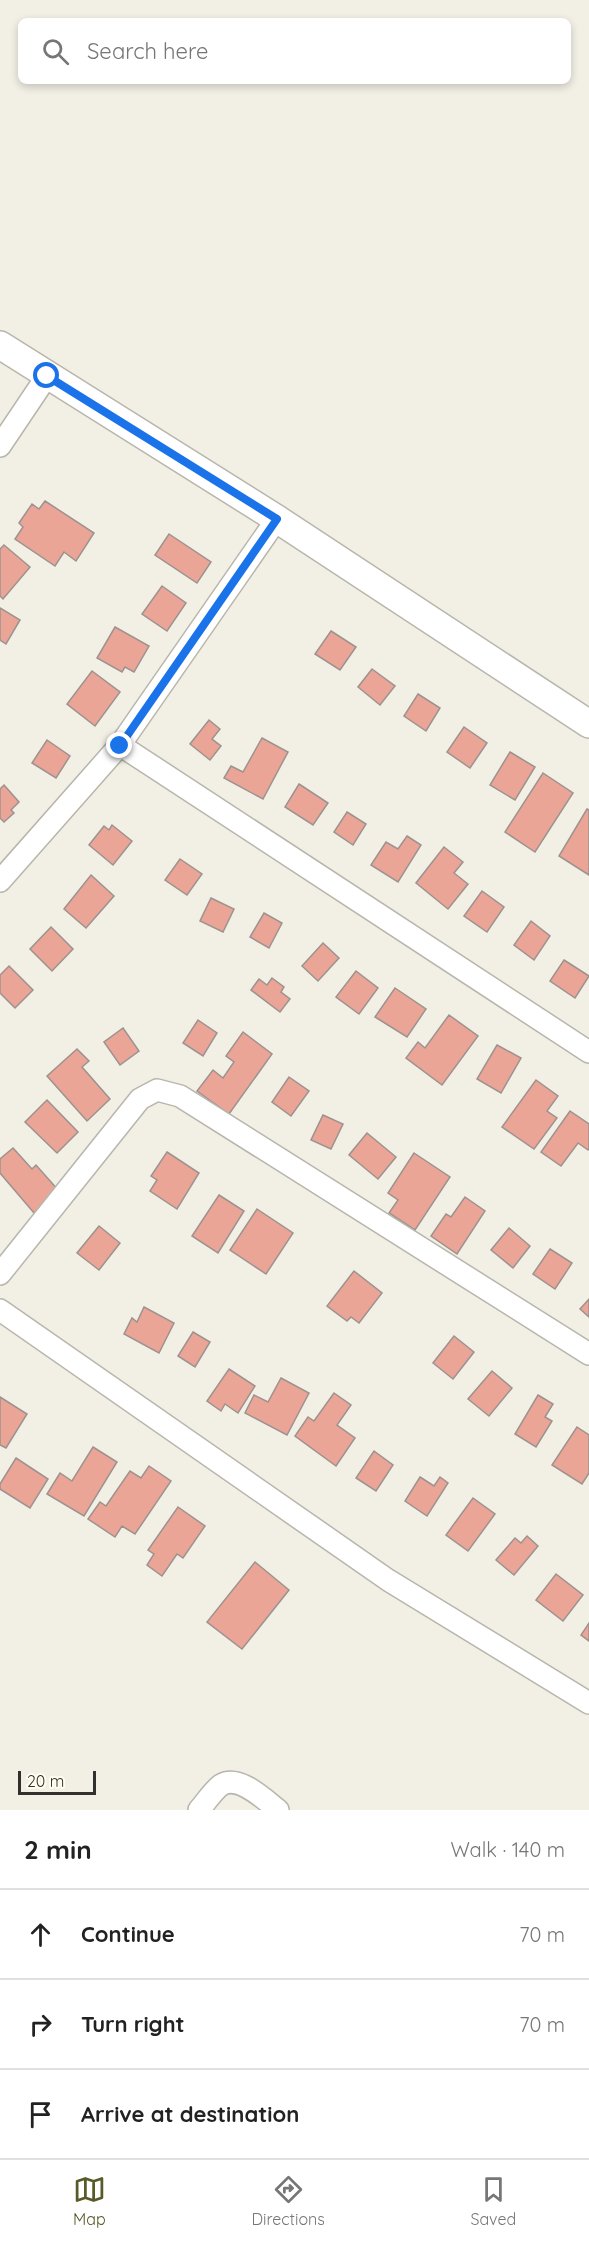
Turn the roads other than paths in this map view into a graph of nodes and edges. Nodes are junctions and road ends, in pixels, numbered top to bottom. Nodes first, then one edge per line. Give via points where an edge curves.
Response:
1 (0, 345) edge
2 (47, 376) junction
3 (0, 446) edge
4 (277, 519) junction
5 (589, 724) edge
6 (120, 746) junction
7 (0, 881) edge
8 (589, 1052) edge
9 (0, 1274) edge
10 (0, 1310) edge
11 (589, 1354) edge
12 (589, 1703) edge
13 (200, 1810) edge
14 (278, 1810) edge

1 - 2 street
2 - 3 street
2 - 4 street
4 - 5 street
4 - 6 street
6 - 7 street
6 - 8 street
9 - 11 street via 140,1099 157,1090 180,1096
10 - 12 street via 388,1580
13 - 14 street via 224,1784 237,1783

